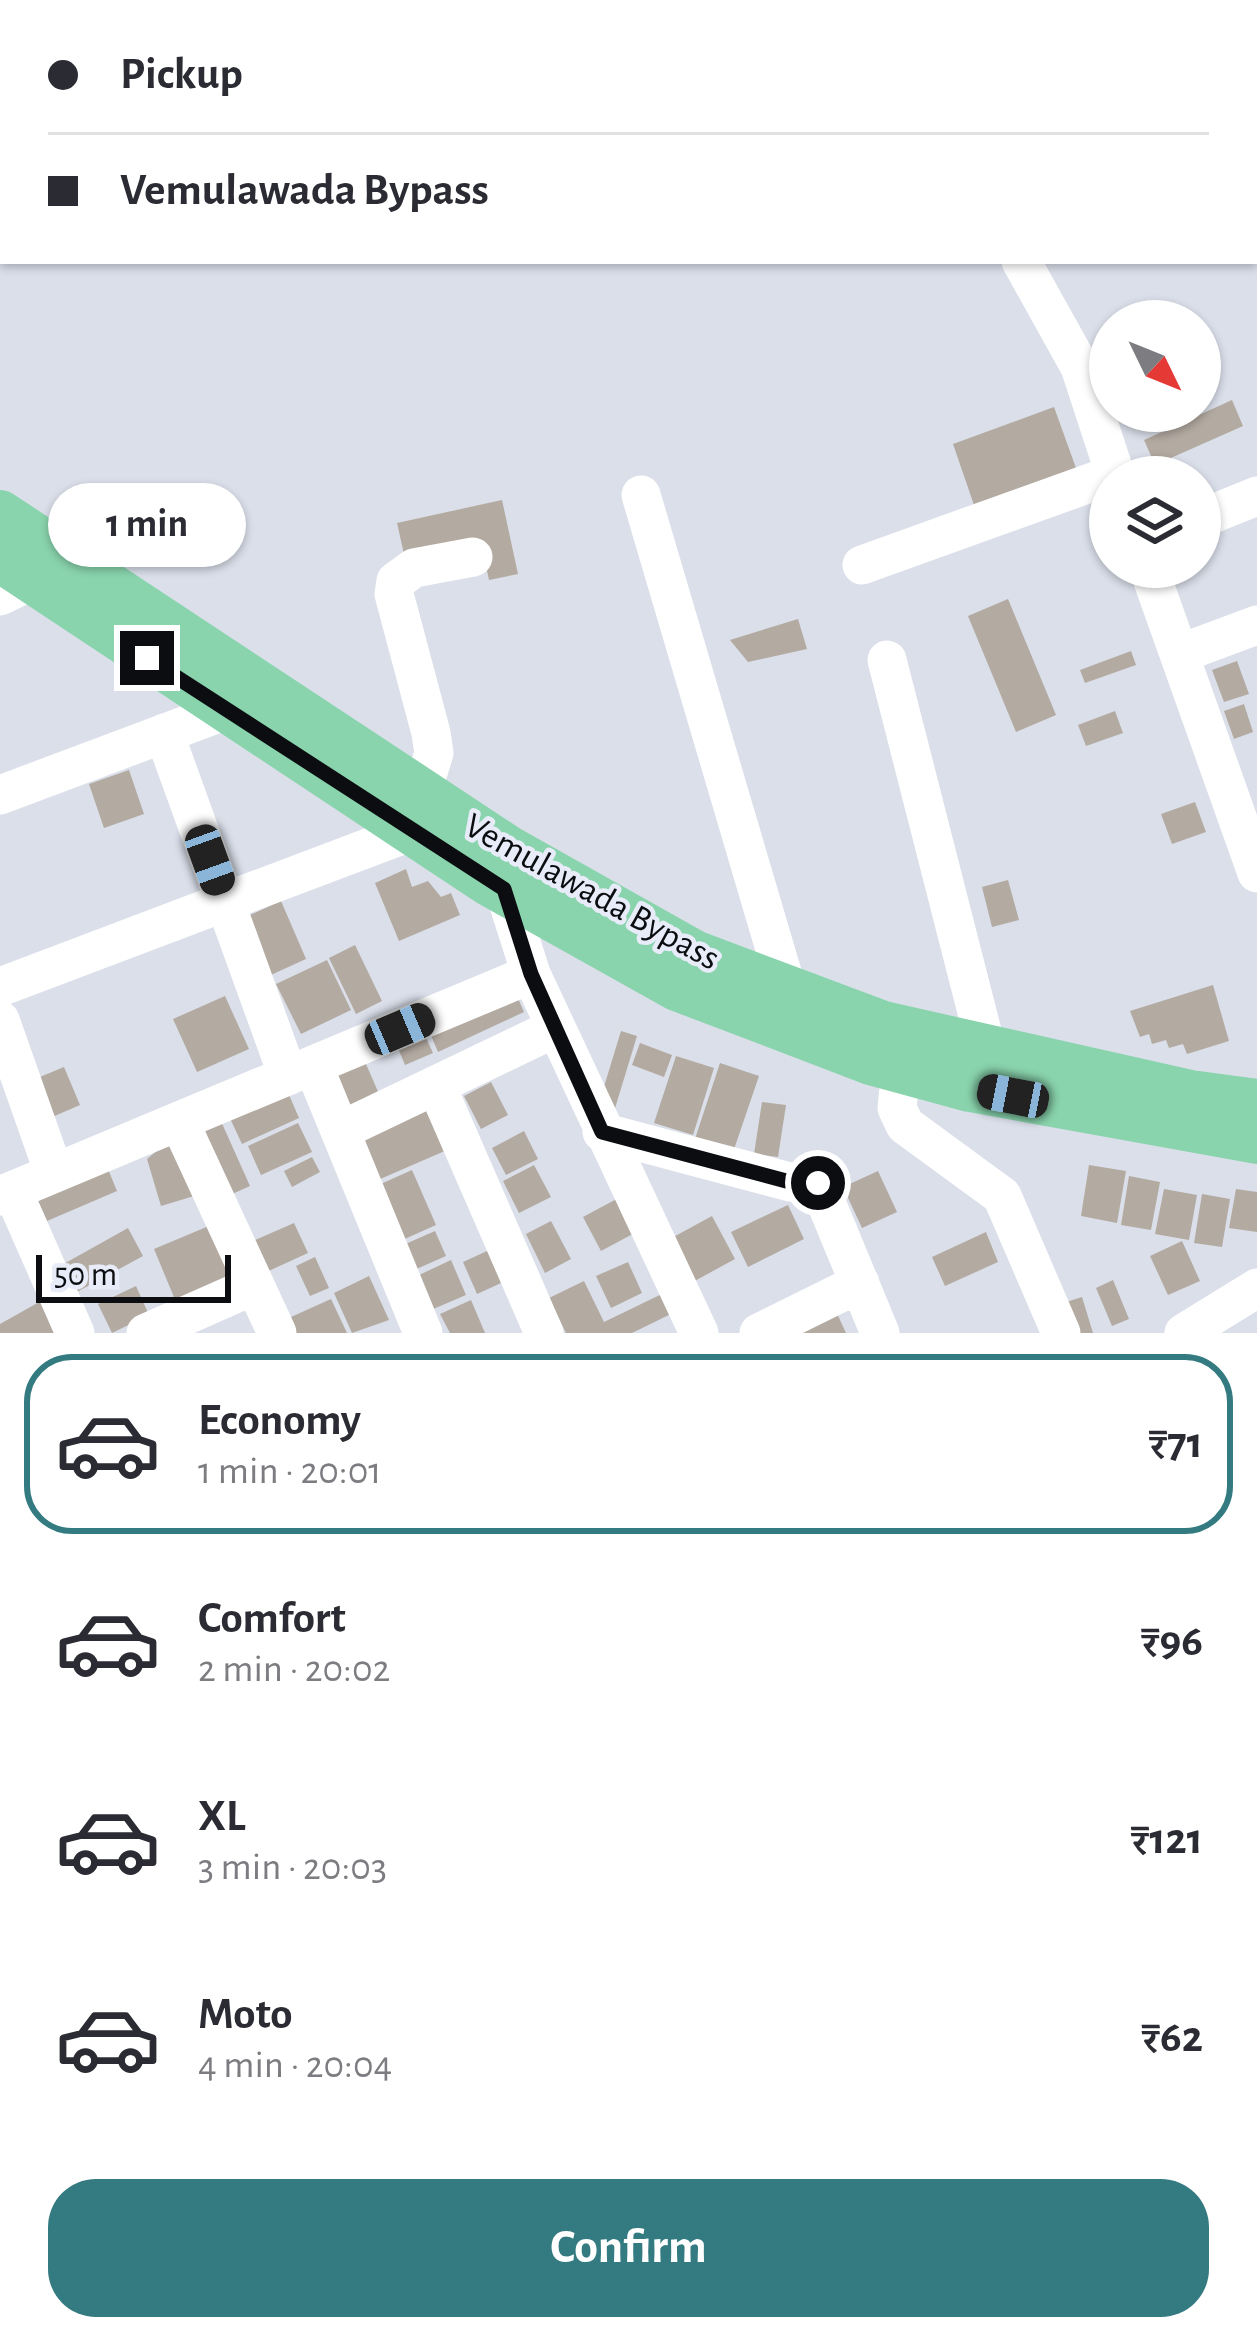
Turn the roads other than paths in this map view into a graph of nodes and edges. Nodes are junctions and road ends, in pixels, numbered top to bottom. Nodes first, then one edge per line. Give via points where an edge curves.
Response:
1 (1024, 264) edge
2 (1110, 456) edge
3 (1089, 485) edge
4 (641, 495) dead end
5 (1257, 496) edge
6 (1221, 511) edge
7 (0, 514) edge
8 (472, 557) dead end
9 (862, 565) dead end
10 (11, 578) edge
11 (1155, 588) edge
12 (1257, 625) edge
13 (1179, 654) junction
14 (887, 660) dead end
15 (224, 710) junction
16 (164, 733) junction
17 (0, 795) edge
18 (416, 813) junction
19 (1250, 831) edge
20 (1257, 873) edge
21 (504, 889) junction
22 (225, 902) junction
23 (531, 974) junction
24 (0, 987) edge
25 (788, 993) junction
26 (0, 1020) edge
27 (555, 1028) junction
28 (987, 1052) junction
29 (901, 1069) junction
30 (301, 1070) junction
31 (436, 1085) junction
32 (1257, 1103) edge
33 (179, 1121) junction
34 (342, 1130) junction
35 (602, 1132) junction
36 (1257, 1140) edge
37 (54, 1173) junction
38 (6, 1194) edge
39 (860, 1283) junction
40 (255, 1286) junction
41 (1257, 1288) edge
42 (75, 1333) edge
43 (146, 1333) edge
44 (277, 1333) edge
45 (423, 1333) edge
46 (544, 1333) edge
47 (699, 1333) edge
48 (759, 1333) edge
49 (880, 1333) edge
50 (1060, 1333) edge
51 (1184, 1333) edge

1 - 2 street via 1081,368
3 - 9 street
4 - 25 street
5 - 6 street
7 - 18 main road, Vemulawada Bypass
8 - 18 street via 414,568 396,581 434,753
10 - 15 main road, Vemulawada Bypass
11 - 13 street
12 - 13 street
13 - 19 street
14 - 28 street
15 - 16 street
15 - 18 main road, Vemulawada Bypass
16 - 17 street
16 - 22 street
18 - 21 main road, Vemulawada Bypass
18 - 22 street
18 - 25 main road, Vemulawada Bypass
19 - 20 street
21 - 23 street
21 - 29 main road, Vemulawada Bypass via 677,987
22 - 24 street
22 - 30 street
23 - 27 street
23 - 30 street
25 - 28 main road, Vemulawada Bypass
26 - 37 street
27 - 31 street
27 - 35 street
28 - 32 main road, Vemulawada Bypass
29 - 36 main road, Vemulawada Bypass
29 - 50 street via 897,1108 905,1125 1002,1196
30 - 33 street
30 - 34 street
31 - 34 street
31 - 46 street
33 - 37 street
33 - 40 street
34 - 45 street
35 - 39 street via 818,1183
35 - 47 street
37 - 38 street
38 - 42 street
39 - 48 street
39 - 49 street
40 - 43 street
40 - 44 street
41 - 51 street

